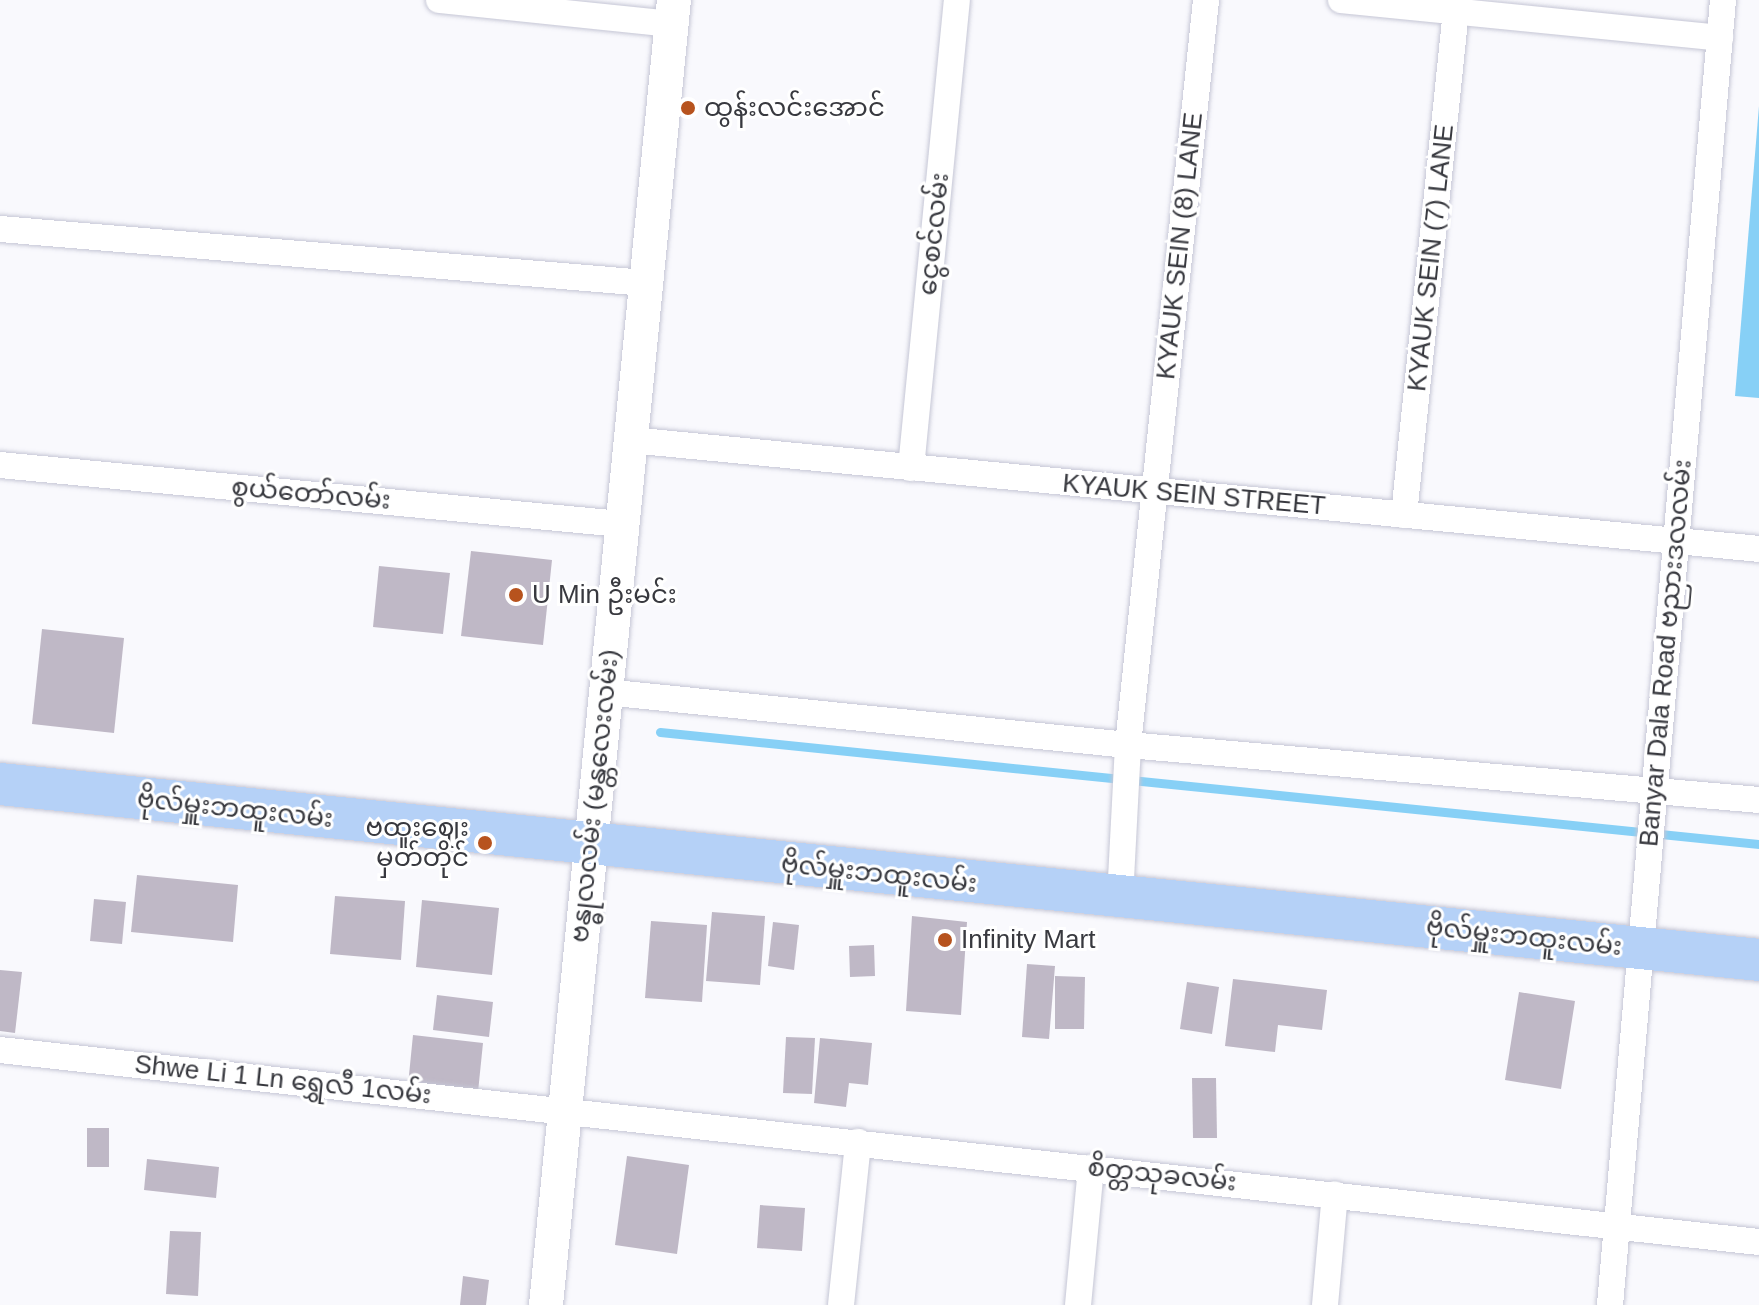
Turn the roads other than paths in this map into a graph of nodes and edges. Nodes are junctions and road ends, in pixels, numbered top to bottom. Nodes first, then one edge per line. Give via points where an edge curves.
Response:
1 (439, 0) edge
2 (957, 0) edge
3 (1206, 0) edge
4 (1341, 0) edge
5 (1723, 0) edge
6 (1456, 6) edge
7 (672, 12) edge
8 (1720, 38) junction
9 (0, 229) edge
10 (646, 283) junction
11 (630, 440) junction
12 (0, 465) edge
13 (911, 468) junction
14 (1154, 491) junction
15 (1404, 515) junction
16 (621, 524) junction
17 (1676, 541) junction
18 (1759, 549) edge
19 (605, 692) junction
20 (1127, 752) junction
21 (0, 784) edge
22 (1655, 789) junction
23 (1759, 800) edge
24 (590, 846) junction
25 (1120, 898) junction
26 (1641, 948) junction
27 (1759, 960) edge
28 (0, 1050) edge
29 (565, 1111) junction
30 (858, 1142) junction
31 (1091, 1168) junction
32 (1335, 1194) junction
33 (1620, 1224) junction
34 (1759, 1242) edge
35 (546, 1305) edge
36 (841, 1305) edge
37 (1078, 1305) edge
38 (1325, 1305) edge
39 (1610, 1305) edge

1 - 7 street
2 - 13 street, ငွေစင်လမ်း
3 - 14 street, KYAUK SEIN (8) LANE
4 - 6 street
5 - 8 street, Banyar Dala Road ဗညားဒလလမ်း
6 - 8 street
6 - 15 street, KYAUK SEIN (7) LANE
7 - 10 street, ဗန္ဓုလလမ်း (မန္တလေးလမ်း)
8 - 17 street, Banyar Dala Road ဗညားဒလလမ်း
9 - 10 street
10 - 11 street, ဗန္ဓုလလမ်း (မန္တလေးလမ်း)
11 - 13 street, KYAUK SEIN STREET
11 - 16 street, ဗန္ဓုလလမ်း (မန္တလေးလမ်း)
12 - 16 street, စွယ်တော်လမ်း
13 - 14 street, KYAUK SEIN STREET
14 - 15 street, KYAUK SEIN STREET
14 - 20 street, KYAUK SEIN (8) LANE
15 - 17 street, KYAUK SEIN STREET
16 - 19 street, ဗန္ဓုလလမ်း (မန္တလေးလမ်း)
17 - 18 street, KYAUK SEIN STREET
17 - 22 street, Banyar Dala Road ဗညားဒလလမ်း
19 - 20 street
19 - 24 street, ဗန္ဓုလလမ်း (မန္တလေးလမ်း)
20 - 22 street
20 - 25 street, KYAUK SEIN (8) LANE
21 - 24 main road, ဗိုလ်မှူးဘထူးလမ်း
22 - 23 street
22 - 26 street, Banyar Dala Road ဗညားဒလလမ်း
24 - 25 main road, ဗိုလ်မှူးဘထူးလမ်း
24 - 29 street, ဗန္ဓုလလမ်း (မန္တလေးလမ်း)
25 - 26 main road, ဗိုလ်မှူးဘထူးလမ်း
26 - 27 main road, ဗိုလ်မှူးဘထူးလမ်း
26 - 33 street, Banyar Dala Road ဗညားဒလလမ်း
28 - 29 street, Shwe Li 1 Ln ရွှေလီ 1လမ်း
29 - 30 street, စိတ္တသုခလမ်း
29 - 35 street, ဗန္ဓုလလမ်း (မန္တလေးလမ်း)
30 - 31 street, စိတ္တသုခလမ်း
30 - 36 street
31 - 32 street, စိတ္တသုခလမ်း
31 - 37 street
32 - 33 street, စိတ္တသုခလမ်း
32 - 38 street
33 - 34 street, စိတ္တသုခလမ်း
33 - 39 street, Banyar Dala Road ဗညားဒလလမ်း

